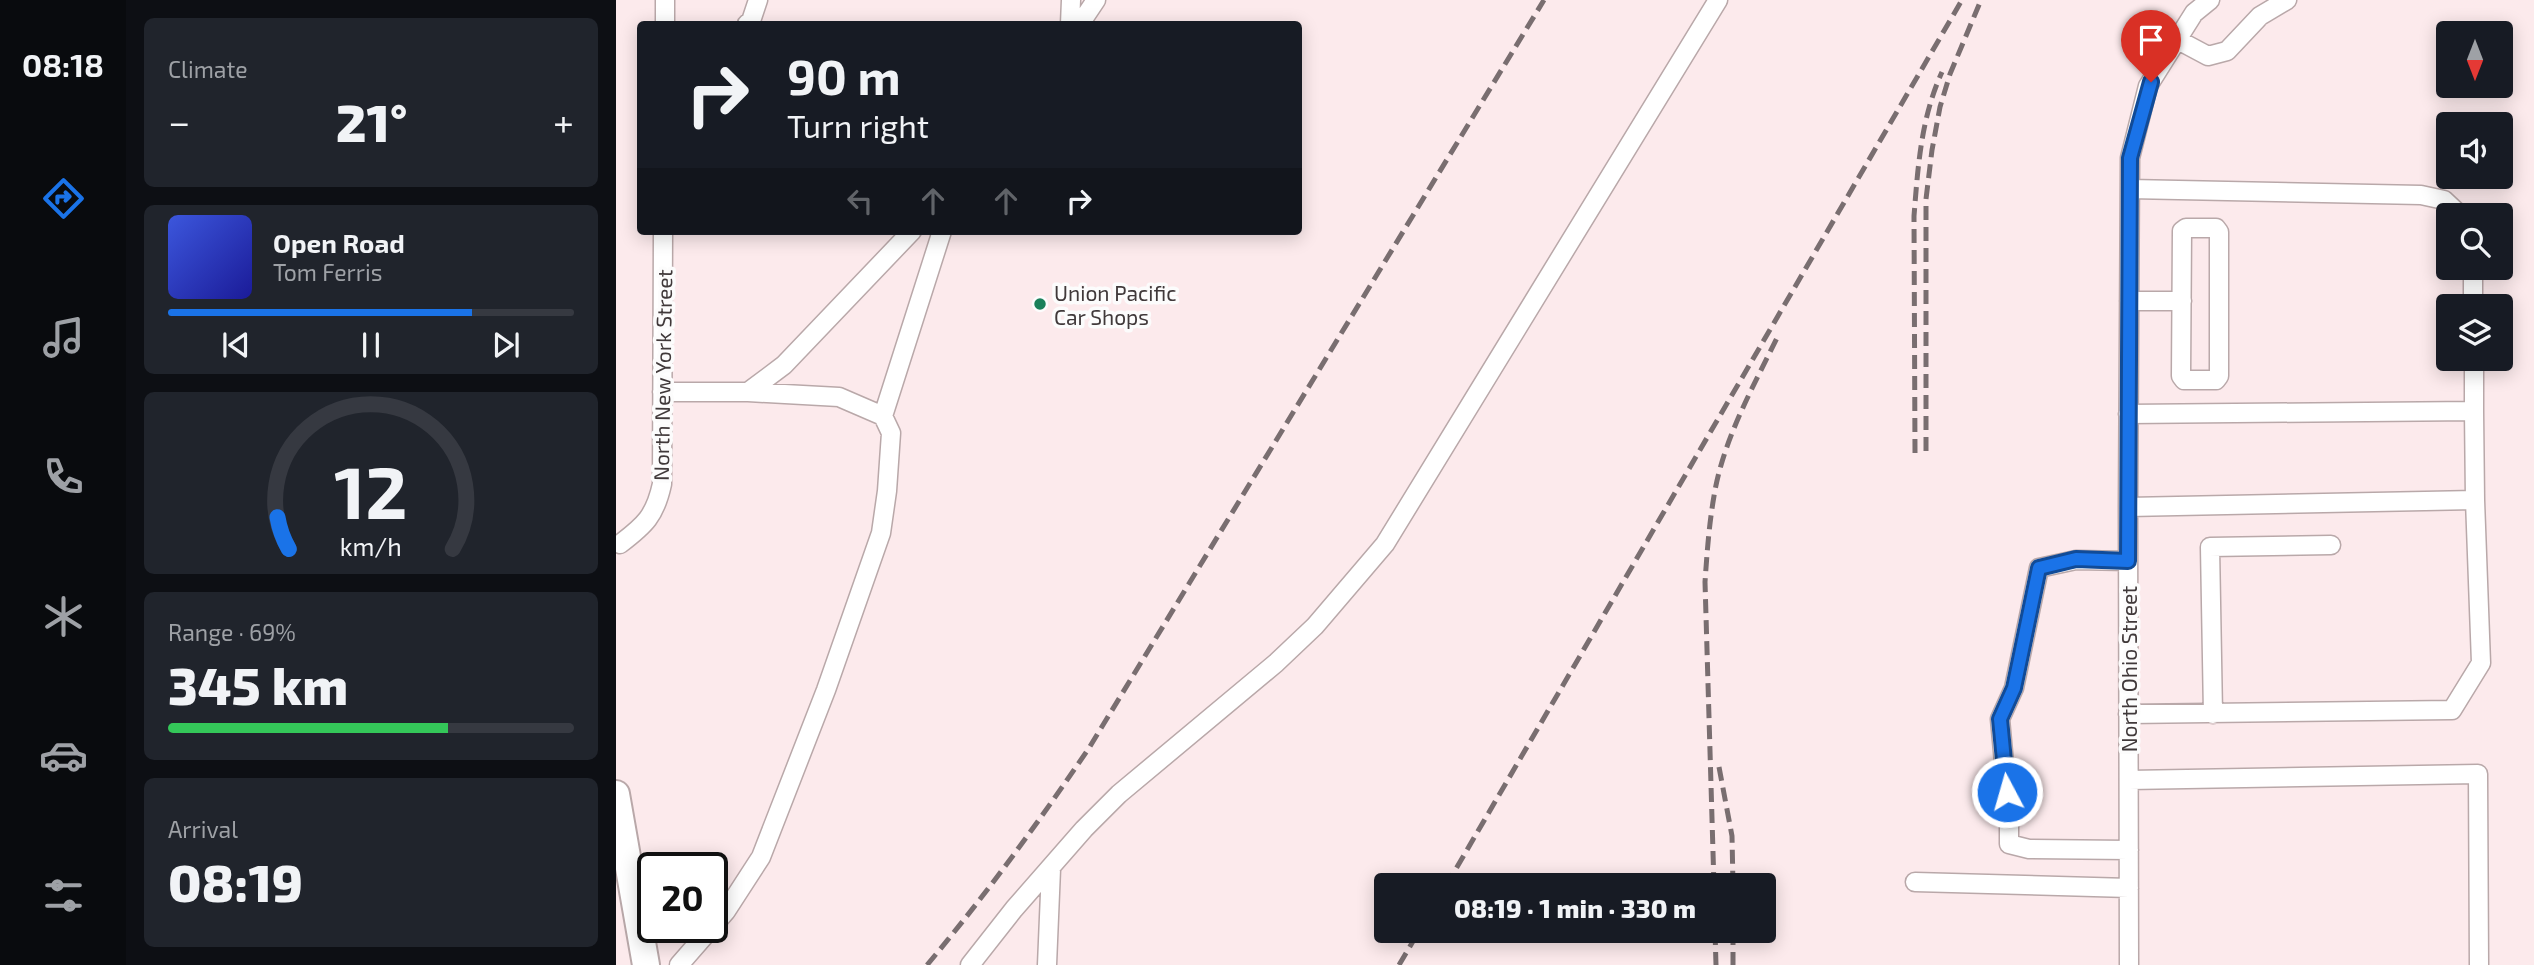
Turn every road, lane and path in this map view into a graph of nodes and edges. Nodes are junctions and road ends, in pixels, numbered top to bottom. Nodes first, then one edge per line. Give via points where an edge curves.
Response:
1 (665, 0) edge
2 (758, 0) edge
3 (1071, 0) edge
4 (1096, 0) edge
5 (1718, 0) edge
6 (2210, 0) edge
7 (2287, 0) edge
8 (664, 21) edge
9 (751, 21) edge
10 (1070, 21) edge
11 (1082, 21) edge
12 (2178, 40) junction
13 (2130, 189) junction
14 (2447, 203) edge
15 (663, 235) edge
16 (908, 235) edge
17 (941, 235) edge
18 (2129, 301) junction
19 (2182, 301) junction
20 (2473, 371) edge
21 (662, 392) junction
22 (748, 392) junction
23 (2474, 411) junction
24 (2128, 414) junction
25 (883, 416) junction
26 (2474, 500) junction
27 (2128, 507) junction
28 (620, 544) dead end
29 (2331, 545) dead end
30 (2128, 561) junction
31 (2128, 714) junction
32 (2213, 714) junction
33 (2129, 780) junction
34 (616, 794) edge
35 (2129, 850) junction
36 (1051, 869) junction
37 (1915, 883) dead end
38 (2129, 888) junction
39 (644, 956) edge
40 (679, 965) edge
41 (970, 965) edge
42 (1046, 965) edge
43 (2129, 965) edge
44 (2479, 965) edge

1 - 8 street
2 - 9 street
3 - 10 street
4 - 11 street
5 - 36 street via 1385,544 1315,626 1119,793
6 - 12 street, North Ohio Street via 2194,13
7 - 12 street via 2260,16 2227,51 2208,56
12 - 13 street, North Ohio Street via 2151,82 2130,158
13 - 14 street via 2421,195
13 - 18 street, North Ohio Street
15 - 21 street, North New York Street
16 - 22 street via 784,365
17 - 25 street
18 - 19 street
18 - 24 street, North Ohio Street
19 - 19 street via 2181,376 2184,380 2216,380 2216,228 2186,228 2182,232
20 - 23 street
21 - 22 street
21 - 28 street, North New York Street via 658,504 646,524
22 - 25 street via 839,397
23 - 24 street
23 - 26 street
24 - 27 street, North Ohio Street
25 - 40 street via 891,433 881,533 826,690 761,858 726,911
26 - 27 street
26 - 32 street via 2481,663 2452,710
27 - 30 street, North Ohio Street
29 - 32 street via 2210,547
30 - 31 street, North Ohio Street
30 - 35 street via 2076,559 2039,568 2014,688 2000,719 2009,844 2029,849
31 - 32 street
31 - 33 street, North Ohio Street
33 - 35 street, North Ohio Street
33 - 44 street via 2478,774
34 - 39 highway
35 - 38 street, North Ohio Street
36 - 41 street
36 - 42 street
37 - 38 street
38 - 43 street, North Ohio Street

